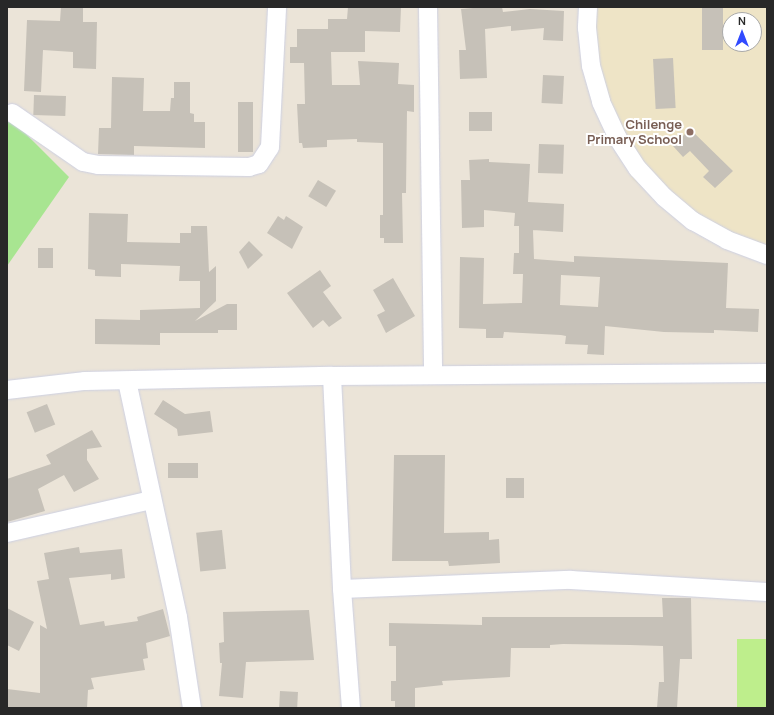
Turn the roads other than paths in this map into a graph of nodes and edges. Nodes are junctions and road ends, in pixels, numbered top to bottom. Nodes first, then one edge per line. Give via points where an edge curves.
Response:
1 (278, 7) edge
2 (428, 7) edge
3 (588, 7) edge
4 (12, 113) dead end
5 (767, 255) edge
6 (767, 372) edge
7 (433, 374) junction
8 (332, 376) junction
9 (128, 381) junction
10 (7, 390) edge
11 (151, 500) junction
12 (7, 533) edge
13 (342, 588) junction
14 (767, 592) edge
15 (192, 708) edge
16 (351, 708) edge

1 - 4 street via 270,147 266,157 259,164 249,167 91,164 83,162
2 - 7 street
3 - 5 street via 587,28 591,66 601,102 617,137 638,169 664,197 694,221 727,240
6 - 7 street
7 - 8 street
8 - 9 street
8 - 13 street
9 - 10 street via 38,384
9 - 11 street
11 - 12 street
11 - 15 street via 178,617
13 - 14 street via 571,580
13 - 16 street

